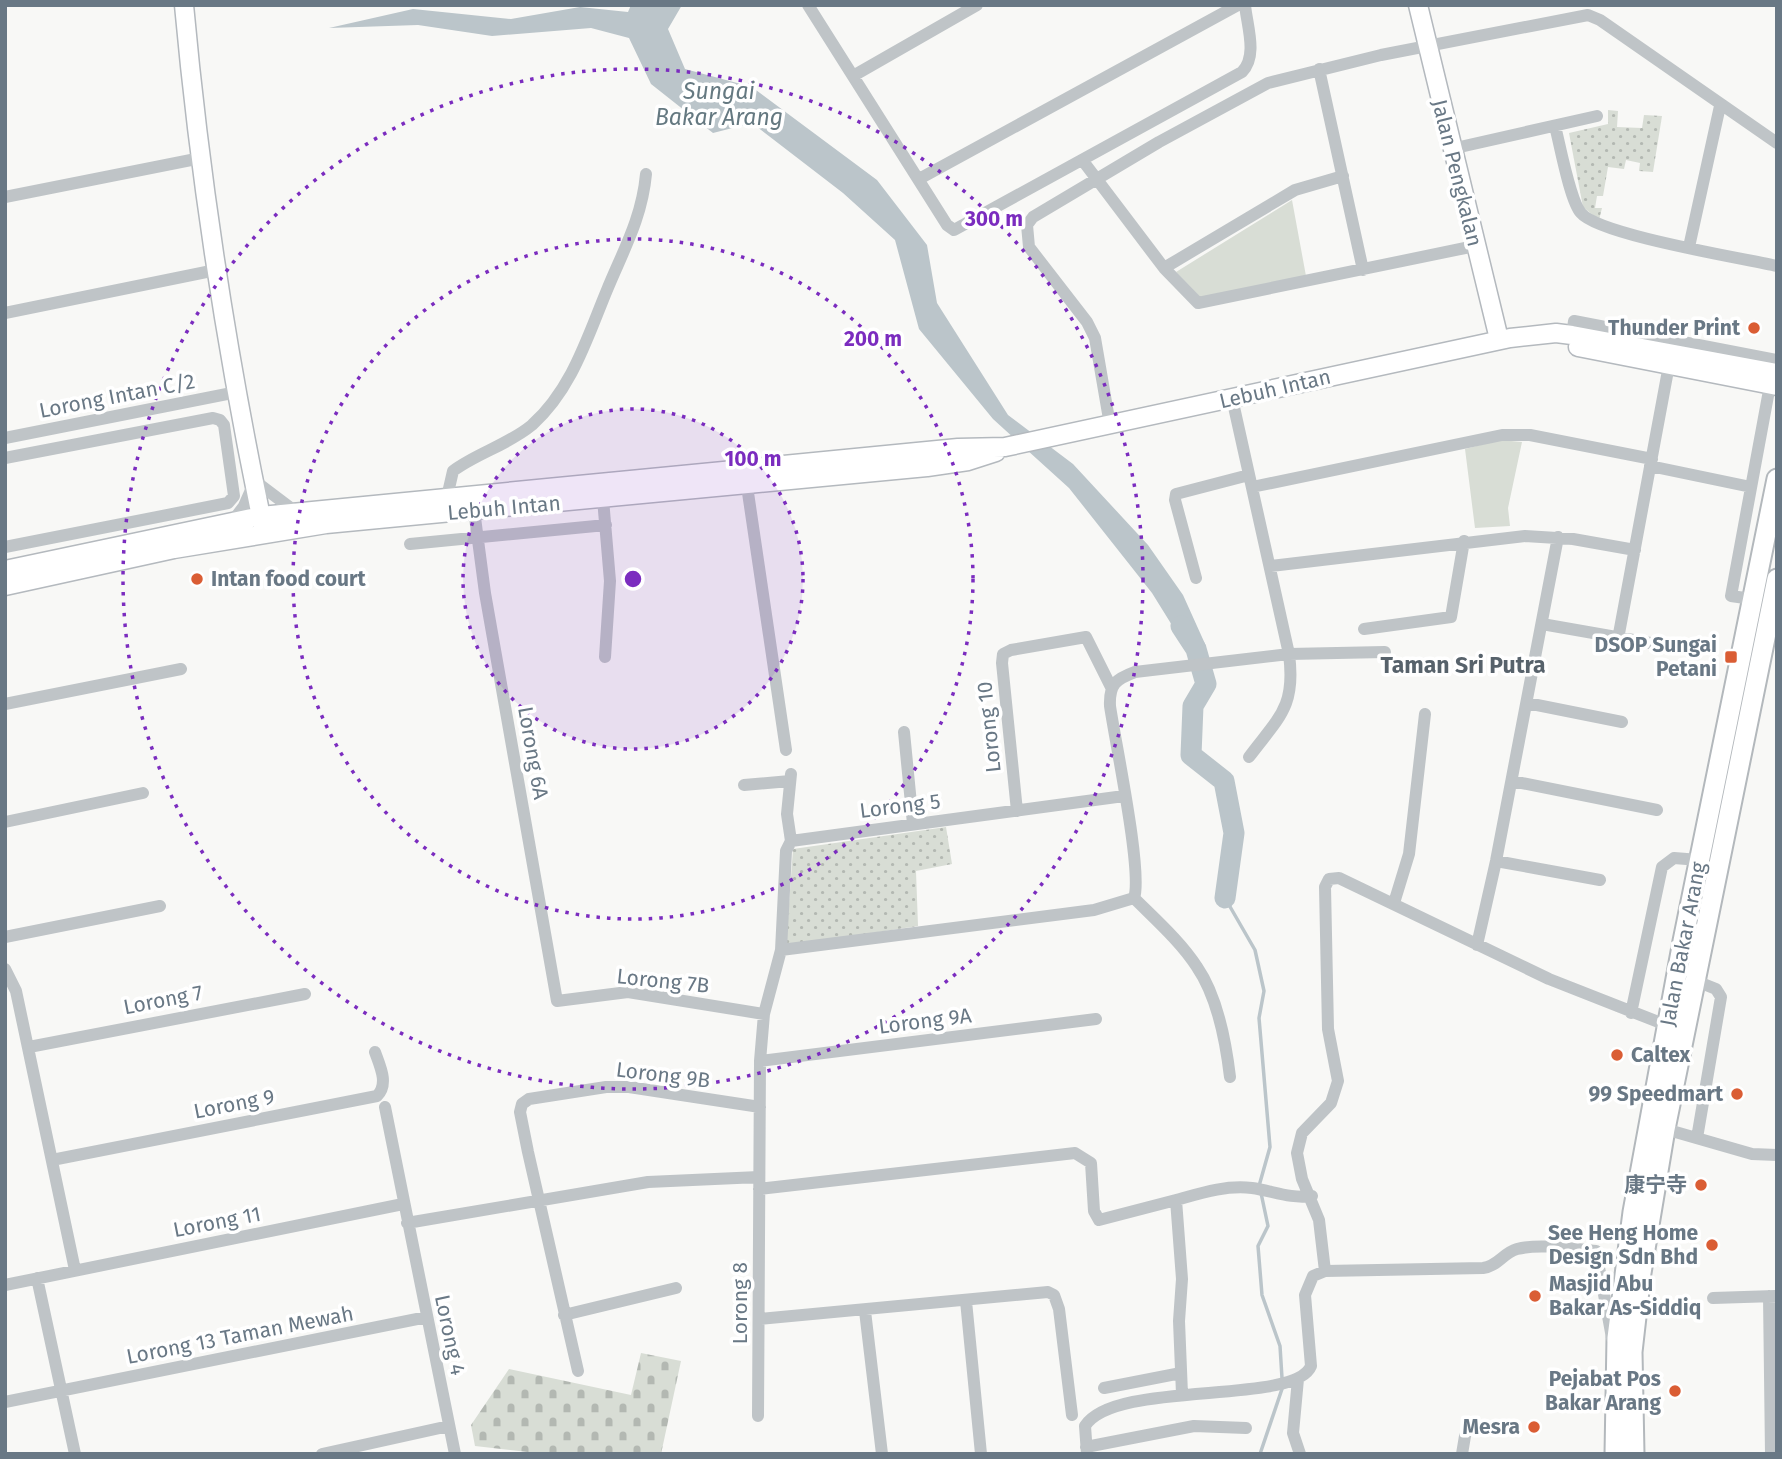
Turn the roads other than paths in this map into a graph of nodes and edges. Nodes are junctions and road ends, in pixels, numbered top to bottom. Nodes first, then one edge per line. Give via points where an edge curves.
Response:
1 (184, 5) edge
2 (808, 5) edge
3 (977, 5) edge
4 (1238, 5) edge
5 (1245, 5) edge
6 (1418, 5) edge
7 (1577, 10) edge
8 (1427, 46) junction
9 (1319, 69) junction
10 (853, 76) junction
11 (1720, 106) junction
12 (1597, 116) dead end
13 (1555, 126) junction
14 (1777, 143) edge
15 (1451, 149) junction
16 (201, 158) junction
17 (1083, 161) junction
18 (646, 174) dead end
19 (1343, 176) junction
20 (919, 179) junction
21 (1094, 179) junction
22 (5, 197) edge
23 (1475, 246) junction
24 (1689, 247) junction
25 (1777, 265) edge
26 (1164, 268) junction
27 (216, 270) junction
28 (1363, 270) junction
29 (5, 313) edge
30 (1545, 336) junction
31 (1499, 339) junction
32 (1670, 365) junction
33 (1775, 372) edge
34 (237, 392) junction
35 (1232, 398) junction
36 (119, 415) junction
37 (1110, 425) junction
38 (123, 434) junction
39 (5, 438) edge
40 (1010, 446) junction
41 (5, 458) edge
42 (1651, 462) junction
43 (1777, 479) edge
44 (254, 481) junction
45 (1251, 481) junction
46 (747, 486) junction
47 (1751, 487) junction
48 (447, 497) junction
49 (603, 499) junction
50 (474, 510) junction
51 (296, 512) junction
52 (139, 520) junction
53 (232, 522) junction
54 (263, 524) junction
55 (606, 525) junction
56 (476, 537) junction
57 (1558, 537) junction
58 (143, 539) junction
59 (1464, 541) junction
60 (410, 544) dead end
61 (5, 547) edge
62 (174, 549) junction
63 (1635, 550) junction
64 (1271, 566) junction
65 (5, 570) edge
66 (1196, 578) dead end
67 (1777, 579) edge
68 (5, 586) edge
69 (1767, 602) edge
70 (1542, 624) junction
71 (1364, 629) dead end
72 (1618, 639) junction
73 (1656, 644) dead end
74 (1385, 652) dead end
75 (1289, 654) junction
76 (606, 657) dead end
77 (181, 669) dead end
78 (1111, 687) junction
79 (1527, 703) junction
80 (5, 704) edge
81 (1425, 714) dead end
82 (1622, 722) dead end
83 (904, 732) dead end
84 (786, 750) dead end
85 (1249, 757) dead end
86 (1512, 781) junction
87 (744, 785) dead end
88 (143, 793) dead end
89 (1124, 796) junction
90 (1657, 810) dead end
91 (1017, 811) junction
92 (1710, 811) junction
93 (1730, 815) junction
94 (5, 822) edge
95 (913, 824) junction
96 (791, 841) junction
97 (1699, 860) junction
98 (1496, 861) junction
99 (1600, 880) dead end
100 (1134, 898) junction
101 (1394, 903) junction
102 (160, 906) dead end
103 (5, 937) edge
104 (1476, 945) junction
105 (781, 950) junction
106 (5, 969) edge
107 (1696, 981) junction
108 (305, 994) dead end
109 (557, 1001) joint
110 (1631, 1013) junction
111 (764, 1014) junction
112 (1096, 1019) dead end
113 (1667, 1026) junction
114 (29, 1046) junction
115 (375, 1052) dead end
116 (760, 1061) junction
117 (1230, 1077) dead end
118 (385, 1107) dead end
119 (760, 1107) junction
120 (1665, 1129) junction
121 (1697, 1138) junction
122 (1777, 1156) edge
123 (52, 1160) junction
124 (759, 1183) junction
125 (1311, 1196) junction
126 (1176, 1200) junction
127 (539, 1203) junction
128 (404, 1204) junction
129 (407, 1223) junction
130 (75, 1270) junction
131 (1325, 1270) junction
132 (37, 1278) junction
133 (5, 1285) edge
134 (676, 1288) dead end
135 (1773, 1296) edge
136 (1713, 1298) dead end
137 (966, 1301) junction
138 (865, 1311) junction
139 (564, 1315) junction
140 (426, 1317) junction
141 (759, 1319) junction
142 (1616, 1356) junction
143 (578, 1371) dead end
144 (1181, 1373) junction
145 (1294, 1380) junction
146 (1104, 1388) dead end
147 (62, 1391) junction
148 (1182, 1394) junction
149 (5, 1402) edge
150 (1072, 1415) dead end
151 (758, 1416) dead end
152 (449, 1426) junction
153 (1246, 1428) dead end
154 (1465, 1436) dead end
155 (1086, 1450) edge
156 (75, 1454) edge
157 (322, 1454) edge
158 (455, 1454) edge
159 (882, 1454) edge
160 (981, 1454) edge
161 (1300, 1454) edge
162 (1462, 1454) edge
163 (1615, 1454) edge
164 (1634, 1454) edge
165 (1771, 1454) edge

1 - 16 main road
2 - 10 street
3 - 10 street
4 - 20 street
5 - 17 street via 1251,55 1242,72
6 - 8 main road, Jalan Pengkalan
7 - 8 street
7 - 11 street via 1600,20
8 - 9 street
8 - 15 main road, Jalan Pengkalan
9 - 19 street
9 - 21 street via 1268,83
10 - 20 street
11 - 14 street
11 - 24 street
12 - 13 street
13 - 15 street
13 - 24 street via 1581,213 1599,225
15 - 23 main road, Jalan Pengkalan
16 - 22 street
16 - 27 main road
17 - 20 street via 954,230
17 - 21 street
18 - 48 street via 635,228 584,352 567,381 519,435 453,471
19 - 26 street via 1294,190
19 - 28 street
21 - 26 street
21 - 37 street via 1033,217 1026,237 1091,329
23 - 28 street
23 - 31 main road, Jalan Pengkalan
24 - 25 street
26 - 28 street via 1192,301 1205,304
27 - 29 street
27 - 34 main road
30 - 31 main road, Lebuh Intan
30 - 32 main road, Lebuh Intan via 1570,346
30 - 33 main road, Lebuh Intan via 1556,333 1721,356
31 - 35 main road, Lebuh Intan
32 - 33 main road, Lebuh Intan
32 - 42 street
33 - 47 street
34 - 36 street, Lorong Intan C/2
34 - 44 main road
35 - 37 main road, Lebuh Intan
35 - 45 street
36 - 38 street
36 - 39 street, Lorong Intan C/2
37 - 40 main road, Lebuh Intan
38 - 41 street
38 - 52 street via 213,418 224,425 233,500
40 - 46 main road, Lebuh Intan via 968,461
40 - 48 main road, Lebuh Intan
42 - 45 street via 1530,435 1502,435
42 - 47 street
42 - 63 street
43 - 69 main road, Jalan Bakar Arang
44 - 51 street
44 - 53 street
44 - 54 main road
45 - 64 street
45 - 66 street via 1176,494
46 - 49 main road, Lebuh Intan
46 - 84 street
47 - 69 street via 1731,596
48 - 51 main road, Lebuh Intan
49 - 50 main road, Lebuh Intan
49 - 55 street
50 - 54 main road, Lebuh Intan
50 - 56 street, Lorong 6A
51 - 54 main road, Lebuh Intan
52 - 58 street
52 - 61 street
53 - 54 main road, Lebuh Intan
53 - 58 main road, Lebuh Intan
54 - 62 main road, Lebuh Intan
55 - 56 street
55 - 76 street via 610,582
56 - 60 street
56 - 109 street, Lorong 6A
57 - 59 street
57 - 63 street
57 - 70 street
58 - 62 main road via 151,548
58 - 65 main road, Lebuh Intan
59 - 64 street
59 - 71 street via 1451,617
62 - 68 main road, Lebuh Intan
63 - 72 street
64 - 75 street
67 - 69 main road, Jalan Bakar Arang
69 - 92 main road, Jalan Bakar Arang
69 - 93 main road, Jalan Bakar Arang
70 - 72 street
70 - 79 street
72 - 73 street
74 - 75 street
75 - 78 street via 1135,673 1117,679
75 - 85 street via 1292,682 1286,708
77 - 80 street
78 - 89 street
78 - 91 street, Lorong 10 via 1086,637 1003,654
79 - 82 street
79 - 86 street
81 - 101 street via 1409,854
83 - 95 street
86 - 90 street
86 - 98 street
87 - 96 street via 790,778 787,814
88 - 94 street
89 - 91 street, Lorong 5
89 - 100 street via 1135,862
91 - 95 street, Lorong 5
92 - 93 main road
92 - 97 main road, Jalan Bakar Arang
93 - 107 main road, Jalan Bakar Arang
95 - 96 street, Lorong 5
96 - 105 street via 786,851
97 - 110 street via 1674,858 1662,867
97 - 113 main road, Jalan Bakar Arang
98 - 99 street
98 - 104 street
100 - 105 street via 1094,910
100 - 117 street via 1203,977 1224,1036
101 - 104 street
101 - 125 street via 1339,878 1326,882 1328,1029 1338,1081 1331,1103 1300,1140 1298,1169
102 - 103 street
104 - 110 street
105 - 111 street, Lorong 8
106 - 114 street via 16,990
107 - 120 main road, Jalan Bakar Arang
107 - 121 street via 1716,989 1721,997
108 - 114 street, Lorong 7
109 - 111 street, Lorong 7B via 628,992
110 - 113 street
111 - 116 street, Lorong 8
112 - 116 street, Lorong 9A
113 - 142 main road, Jalan Bakar Arang via 1621,1286
114 - 123 street
115 - 123 street, Lorong 9 via 383,1078 383,1090 377,1096
116 - 119 street, Lorong 8
118 - 128 street, Lorong 4
119 - 124 street, Lorong 8
119 - 127 street, Lorong 9B via 629,1087 529,1099 520,1112
120 - 121 street
120 - 164 main road, Jalan Bakar Arang via 1637,1299 1632,1352
121 - 122 street via 1752,1154
123 - 130 street
124 - 126 street via 1075,1153 1091,1163 1094,1212 1099,1220
124 - 127 street via 648,1182
124 - 141 street, Lorong 8
125 - 126 street via 1282,1196 1258,1189 1210,1190
125 - 131 street
126 - 144 street via 1182,1279
127 - 129 street
127 - 139 street
128 - 129 street, Lorong 4
128 - 130 street, Lorong 11
129 - 140 street, Lorong 4
130 - 132 street, Lorong 11
131 - 142 street via 1483,1268 1515,1249 1596,1251
131 - 145 street via 1307,1284 1311,1366
132 - 133 street, Lorong 11
132 - 147 street
134 - 139 street
135 - 136 street
135 - 165 street
137 - 138 street
137 - 150 street via 1040,1292 1054,1296
137 - 160 street
138 - 141 street
138 - 159 street
139 - 143 street
140 - 147 street, Lorong 13 Taman Mewah
140 - 152 street, Lorong 4
141 - 151 street, Lorong 8
142 - 163 main road, Jalan Bakar Arang
144 - 146 street
144 - 148 street
145 - 148 street via 1256,1389
145 - 161 street via 1293,1433
147 - 149 street, Lorong 13 Taman Mewah
147 - 156 street
148 - 155 street via 1098,1412 1085,1426
152 - 157 street
152 - 158 street, Lorong 4
153 - 155 street via 1194,1426
154 - 162 street

